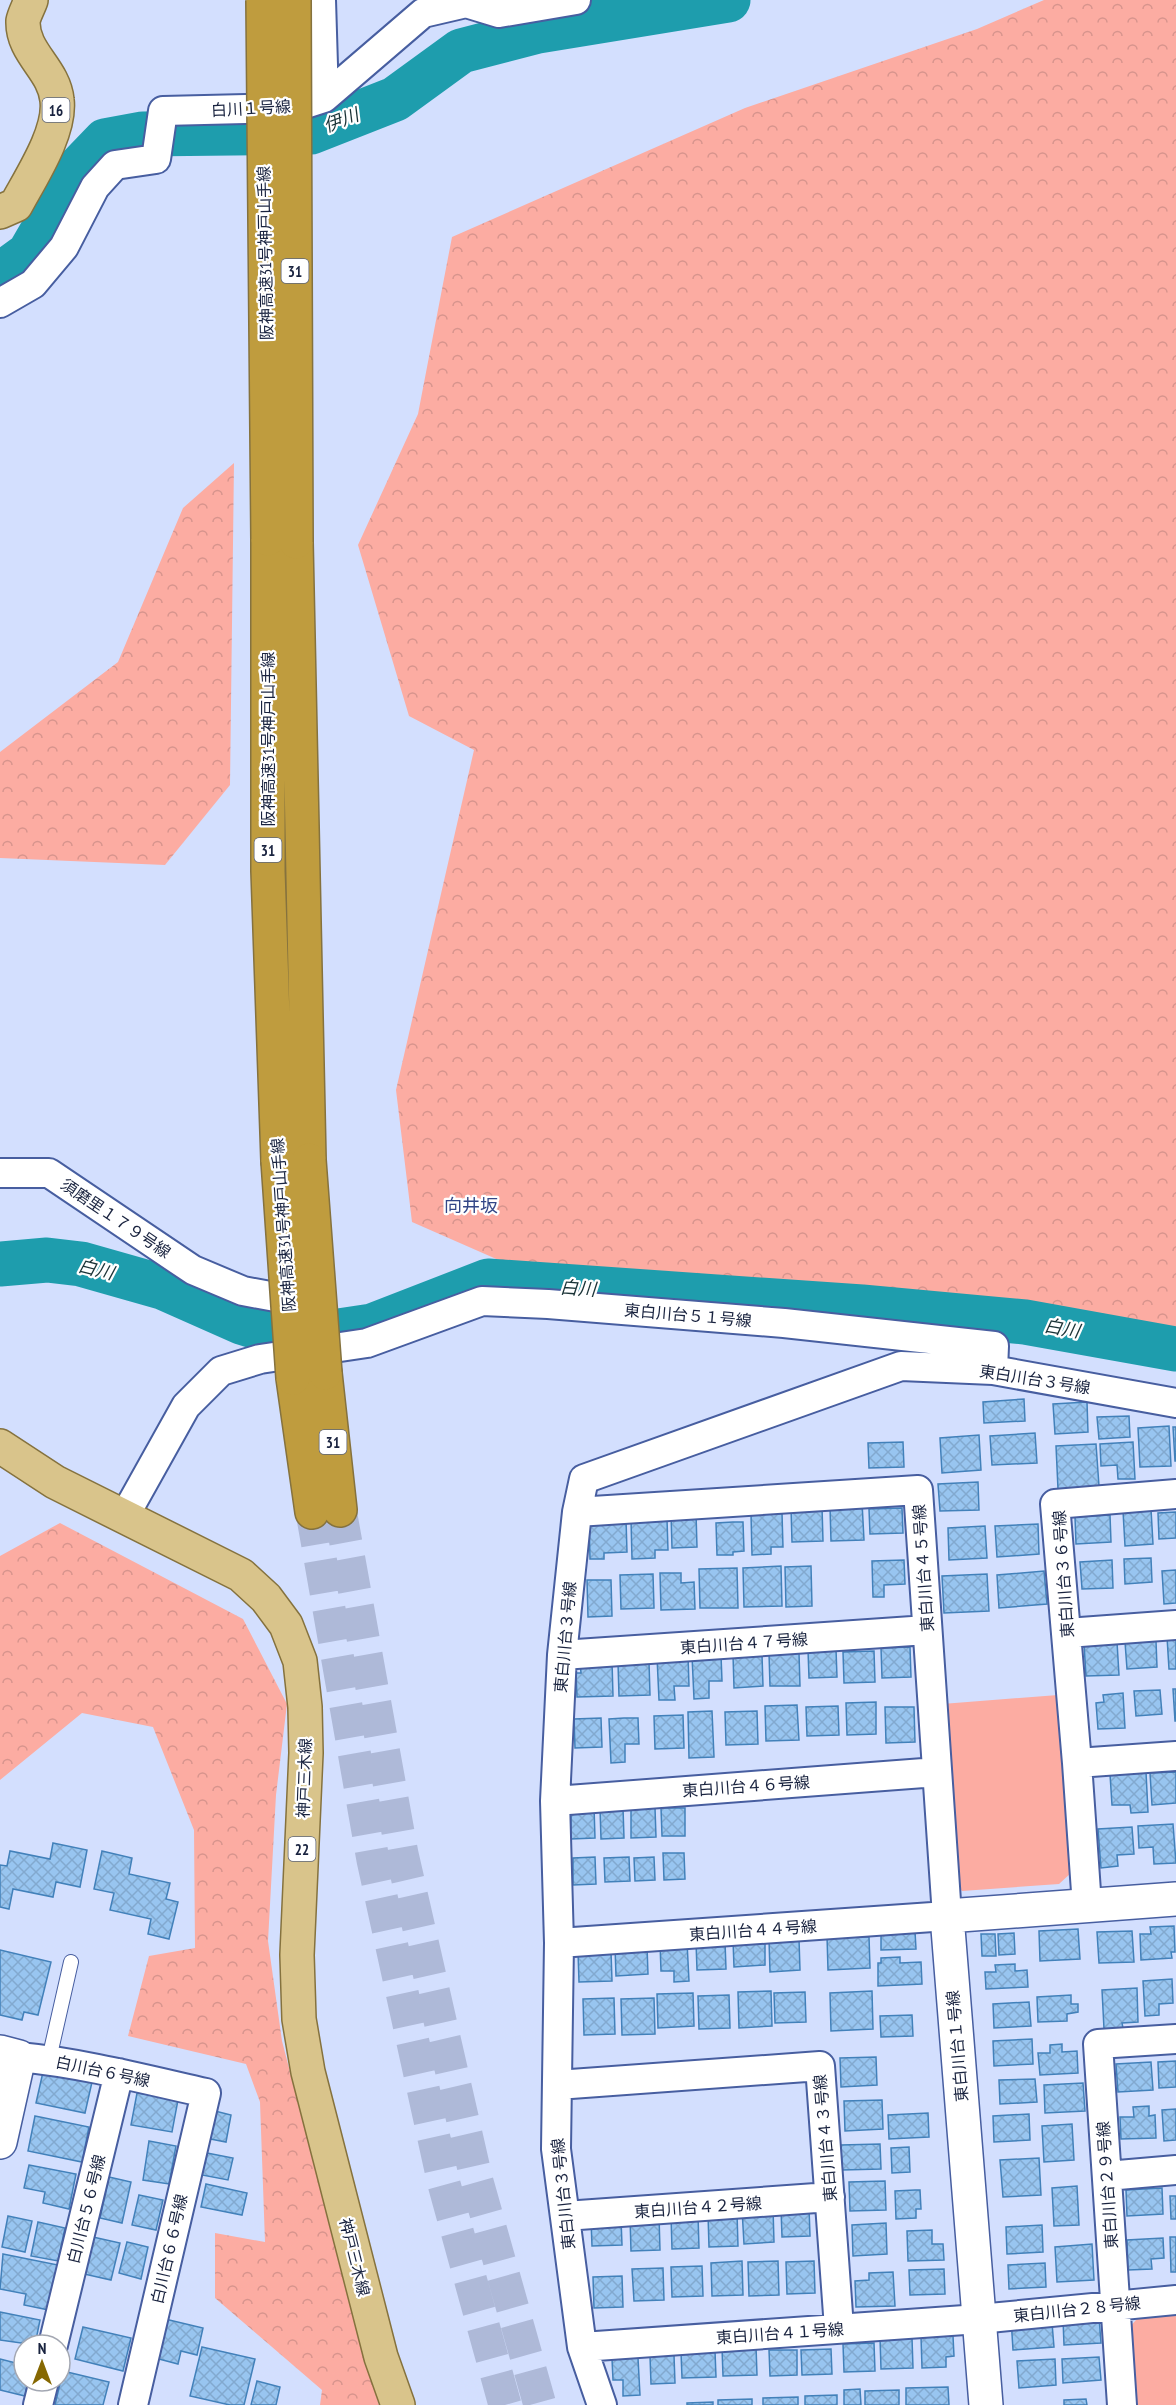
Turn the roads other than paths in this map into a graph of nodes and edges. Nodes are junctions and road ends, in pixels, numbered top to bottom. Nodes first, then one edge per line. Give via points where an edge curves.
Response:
1 (31, 0) edge
2 (263, 0) edge
3 (294, 0) edge
4 (321, 0) edge
5 (576, 0) edge
6 (324, 98) junction
7 (0, 212) edge
8 (0, 303) edge
9 (282, 541) junction
10 (294, 1161) junction
11 (0, 1173) edge
12 (328, 1360) junction
13 (993, 1370) junction
14 (1176, 1403) edge
15 (0, 1446) edge
16 (1176, 1494) edge
17 (577, 1512) junction
18 (124, 1517) junction
19 (1176, 1625) edge
20 (927, 1630) junction
21 (1066, 1633) junction
22 (562, 1655) junction
23 (1176, 1756) edge
24 (1077, 1763) junction
25 (937, 1772) junction
26 (555, 1801) junction
27 (1176, 1899) edge
28 (1087, 1906) junction
29 (947, 1916) junction
30 (559, 1943) junction
31 (71, 1962) dead end
32 (1176, 2039) edge
33 (23, 2056) edge
34 (119, 2073) junction
35 (557, 2085) junction
36 (206, 2093) joint
37 (0, 2142) edge
38 (1176, 2170) edge
39 (1107, 2176) junction
40 (830, 2197) junction
41 (565, 2216) junction
42 (1176, 2300) edge
43 (1115, 2305) junction
44 (979, 2319) junction
45 (839, 2328) junction
46 (56, 2333) edge
47 (582, 2347) junction
48 (133, 2405) edge
49 (398, 2405) edge
50 (602, 2405) edge
51 (986, 2405) edge
52 (1122, 2405) edge

1 - 7 main road, 16 via 23,20 27,44 51,76 57,100 54,130 16,205
2 - 9 highway, 阪神高速31号神戸山手線 / 31, bridge
3 - 9 highway, 阪神高速31号神戸山手線 / 31, bridge
4 - 6 street
5 - 6 street, 白川１号線 via 499,13 466,3 423,13
6 - 8 street, 白川１号線 via 293,108 163,111 156,159 115,165 95,187 64,248 33,284
9 - 10 highway, 阪神高速31号神戸山手線 / 31 via 268,871
10 - 12 highway, 阪神高速31号神戸山手線 / 31, bridge
10 - 12 highway, 阪神高速31号神戸山手線 / 31, bridge via 293,1378 326,1511
11 - 12 street, 須磨里１７９号線 via 49,1173 193,1270 243,1291 328,1306
12 - 13 street, 東白川台５１号線 via 482,1301 772,1322 994,1346
12 - 18 street via 260,1359 221,1371 186,1407
13 - 14 street, 東白川台３号線
13 - 17 street, 東白川台３号線 via 901,1366 584,1479
15 - 18 main road, 神戸三木線 / 22 via 55,1482
16 - 21 street, 東白川台３６号線 via 1055,1504
17 - 20 street, 東白川台４５号線 via 918,1490
17 - 22 street, 東白川台３号線
18 - 49 main road, 神戸三木線 / 22 via 241,1575 286,1624 300,1661 306,1753 297,1955 299,2019 308,2072 381,2357
19 - 21 street
20 - 22 street, 東白川台４７号線
20 - 25 street, 東白川台４５号線
21 - 24 street, 東白川台３６号線
22 - 26 street, 東白川台３号線
23 - 24 street
24 - 28 street, 東白川台３６号線
25 - 26 street, 東白川台４６号線
25 - 29 street, 東白川台４５号線
26 - 30 street, 東白川台３号線
27 - 28 street
28 - 29 street
29 - 30 street, 東白川台４４号線
29 - 44 street, 東白川台１号線
30 - 35 street, 東白川台３号線
31 - 33 lane
32 - 39 street, 東白川台２９号線 via 1098,2044
33 - 34 street, 白川台６号線
33 - 37 street
34 - 36 street, 白川台６号線
34 - 46 street, 白川台５６号線
35 - 40 street, 東白川台４３号線 via 820,2066
35 - 41 street, 東白川台３号線 via 556,2149
36 - 48 street, 白川台６６号線
38 - 39 street
39 - 43 street, 東白川台２９号線
40 - 41 street, 東白川台４２号線
40 - 45 street, 東白川台４３号線
41 - 47 street, 東白川台３号線
42 - 43 street, 東白川台２８号線
43 - 44 street, 東白川台２８号線
43 - 52 street, 東白川台２９号線
44 - 45 street, 東白川台４１号線
44 - 51 street, 東白川台１号線
45 - 47 street, 東白川台４１号線
47 - 50 street, 東白川台３号線

